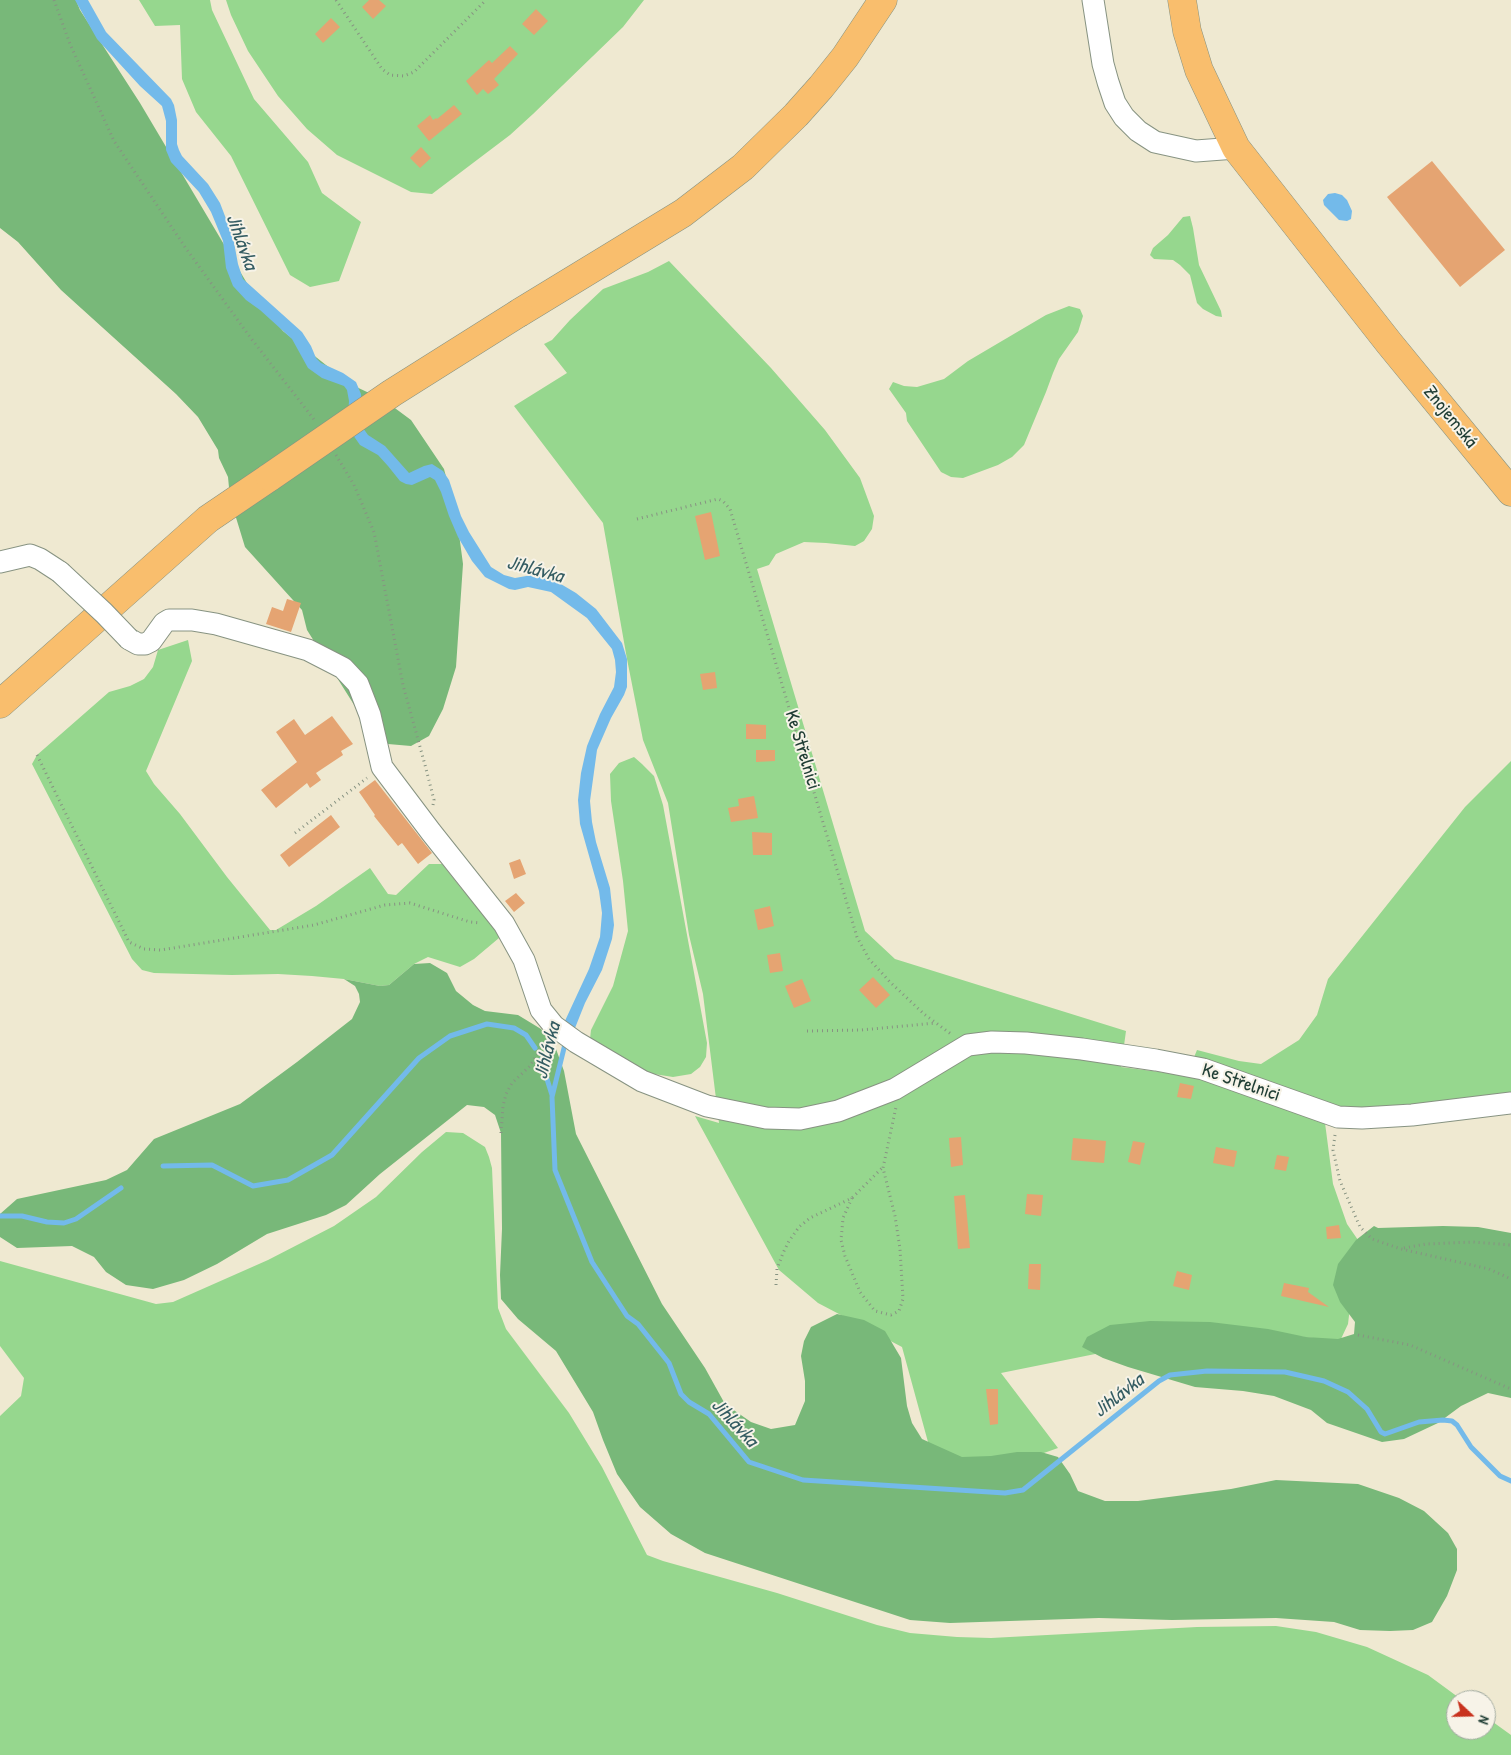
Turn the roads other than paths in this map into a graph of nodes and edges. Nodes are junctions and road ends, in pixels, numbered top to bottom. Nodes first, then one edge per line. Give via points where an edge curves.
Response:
1 (883, 0) edge
2 (1093, 0) edge
3 (1182, 0) edge
4 (1236, 148) junction
5 (1511, 492) edge
6 (0, 562) edge
7 (104, 613) junction
8 (0, 704) edge
9 (1511, 1103) edge

1 - 7 main road, bridge via 821,88 742,167 683,213 392,393 208,519
2 - 4 street via 1102,64 1124,117 1155,142 1196,151
3 - 4 main road, Znojemská via 1199,70
4 - 5 main road, Znojemská
6 - 7 street, bridge via 30,556 40,559 60,572
7 - 8 main road
7 - 9 street, Ke Střelnici, bridge via 138,644 150,641 164,622 192,620 298,648 343,668 358,684 370,715 382,767 504,924 524,960 541,1010 556,1028 642,1081 707,1106 766,1118 800,1119 838,1111 895,1089 968,1045 992,1042 1082,1049 1203,1069 1338,1117 1412,1115

